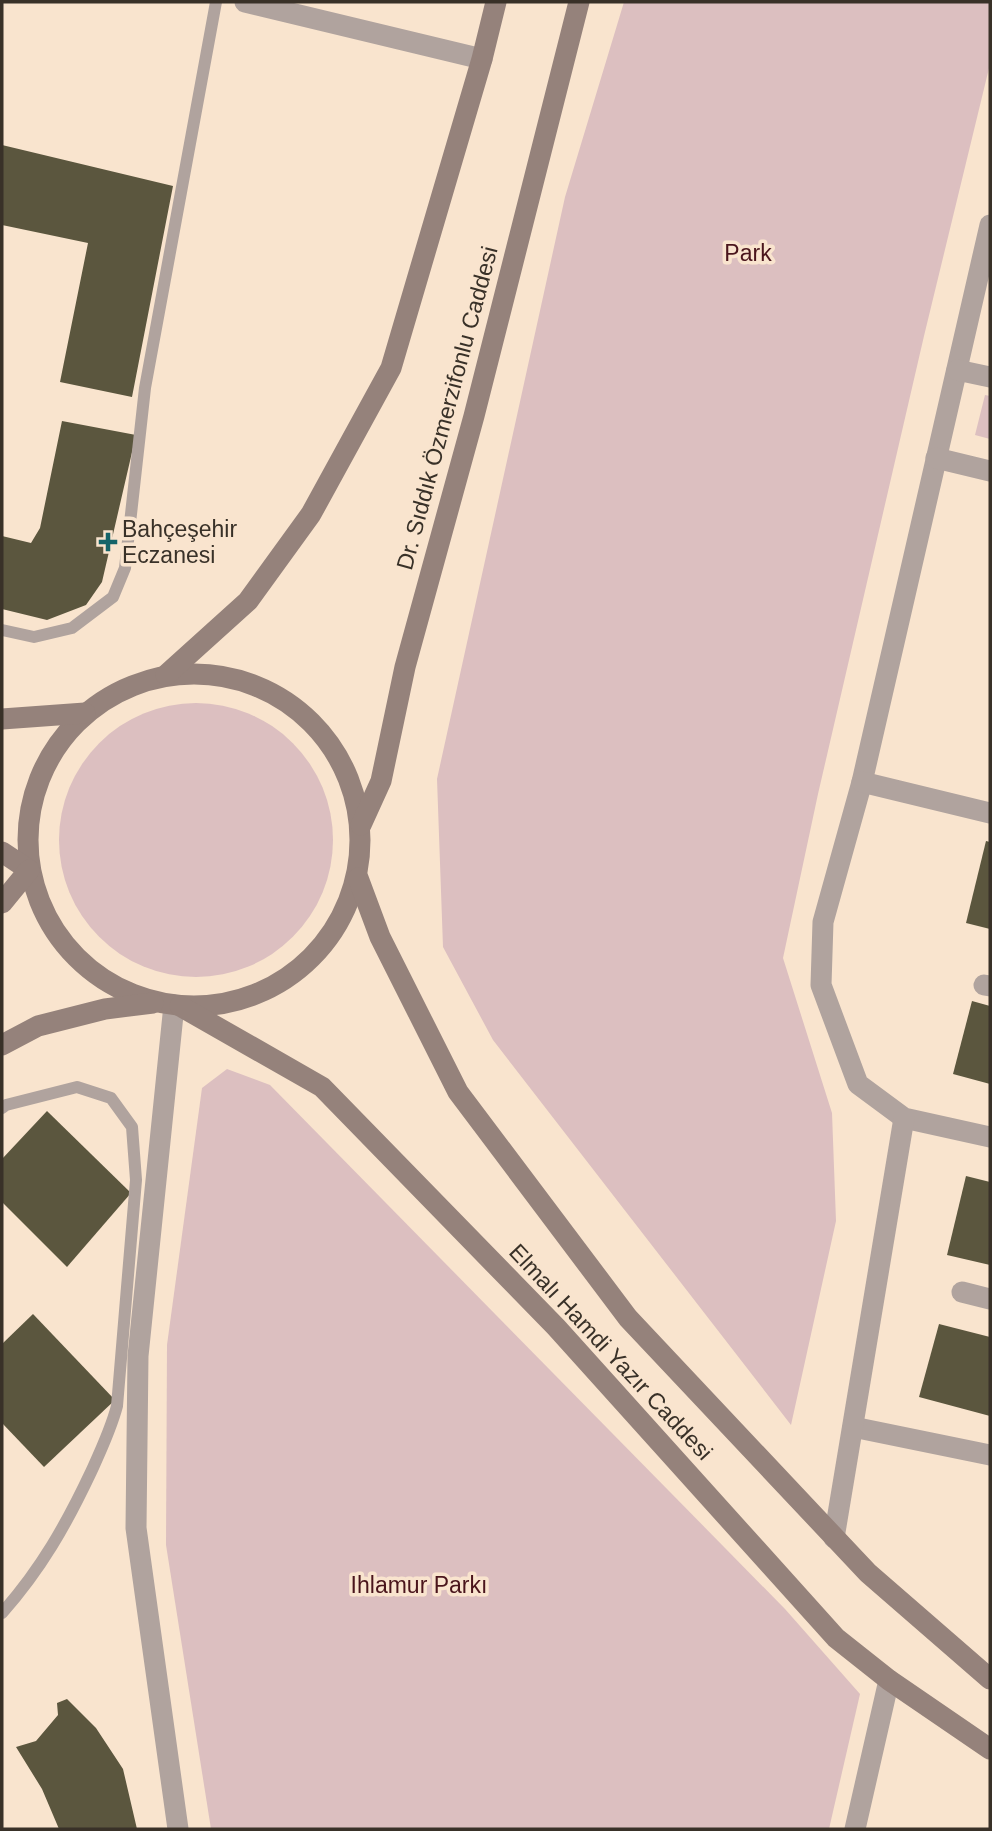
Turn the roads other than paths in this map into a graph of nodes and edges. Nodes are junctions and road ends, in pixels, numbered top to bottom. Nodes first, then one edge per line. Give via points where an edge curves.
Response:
1 (216, 2) edge
2 (245, 2) edge
3 (496, 2) edge
4 (579, 2) edge
5 (482, 60) junction
6 (990, 225) edge
7 (957, 370) junction
8 (990, 377) edge
9 (936, 458) junction
10 (990, 471) edge
11 (2, 630) edge
12 (166, 675) junction
13 (85, 713) junction
14 (2, 719) edge
15 (862, 782) junction
16 (990, 813) edge
17 (361, 825) junction
18 (2, 852) edge
19 (29, 870) junction
20 (358, 878) junction
21 (2, 903) edge
22 (170, 1005) junction
23 (2, 1045) edge
24 (2, 1108) edge
25 (904, 1118) junction
26 (990, 1137) edge
27 (962, 1292) dead end
28 (990, 1299) edge
29 (853, 1427) junction
30 (990, 1455) edge
31 (834, 1538) junction
32 (2, 1613) edge
33 (990, 1679) edge
34 (889, 1680) junction
35 (990, 1749) edge
36 (178, 1829) edge
37 (855, 1829) edge

1 - 11 lane via 145,388 125,568 113,597 72,628 34,637
2 - 5 street
3 - 5 main road
4 - 17 main road, Dr. Sıddık Özmerzifonlu Caddesi via 405,667 381,781
5 - 12 main road via 391,368 312,514 248,601
6 - 7 street
7 - 8 street
7 - 9 street
9 - 10 street
9 - 15 street
12 - 13 main road, Elmalı Hamdi Yazır Caddesi via 123,688
12 - 17 main road via 212,674 246,682 297,708 335,750 351,781
13 - 14 main road
13 - 19 main road, Elmalı Hamdi Yazır Caddesi via 55,745 36,784 27,827
15 - 16 street
15 - 25 street via 824,922 821,985 858,1084
17 - 20 main road
18 - 19 main road
19 - 21 main road
19 - 22 main road, Elmalı Hamdi Yazır Caddesi via 45,916 73,956 111,985
20 - 22 main road via 341,922 312,960 273,988 228,1004
20 - 31 main road, Elmalı Hamdi Yazır Caddesi via 380,937 458,1092 628,1318
22 - 23 main road via 105,1009 38,1026
22 - 34 main road, Elmalı Hamdi Yazır Caddesi via 322,1087 556,1327 836,1638
22 - 36 street via 138,1356 136,1528
24 - 32 lane via 77,1087 111,1098 132,1127 135,1180 117,1406 111,1427 69,1518 29,1583
25 - 26 street
25 - 29 street
27 - 28 street
29 - 30 street
29 - 31 street
31 - 33 main road, Elmalı Hamdi Yazır Caddesi
34 - 35 main road, Elmalı Hamdi Yazır Caddesi
34 - 37 street

